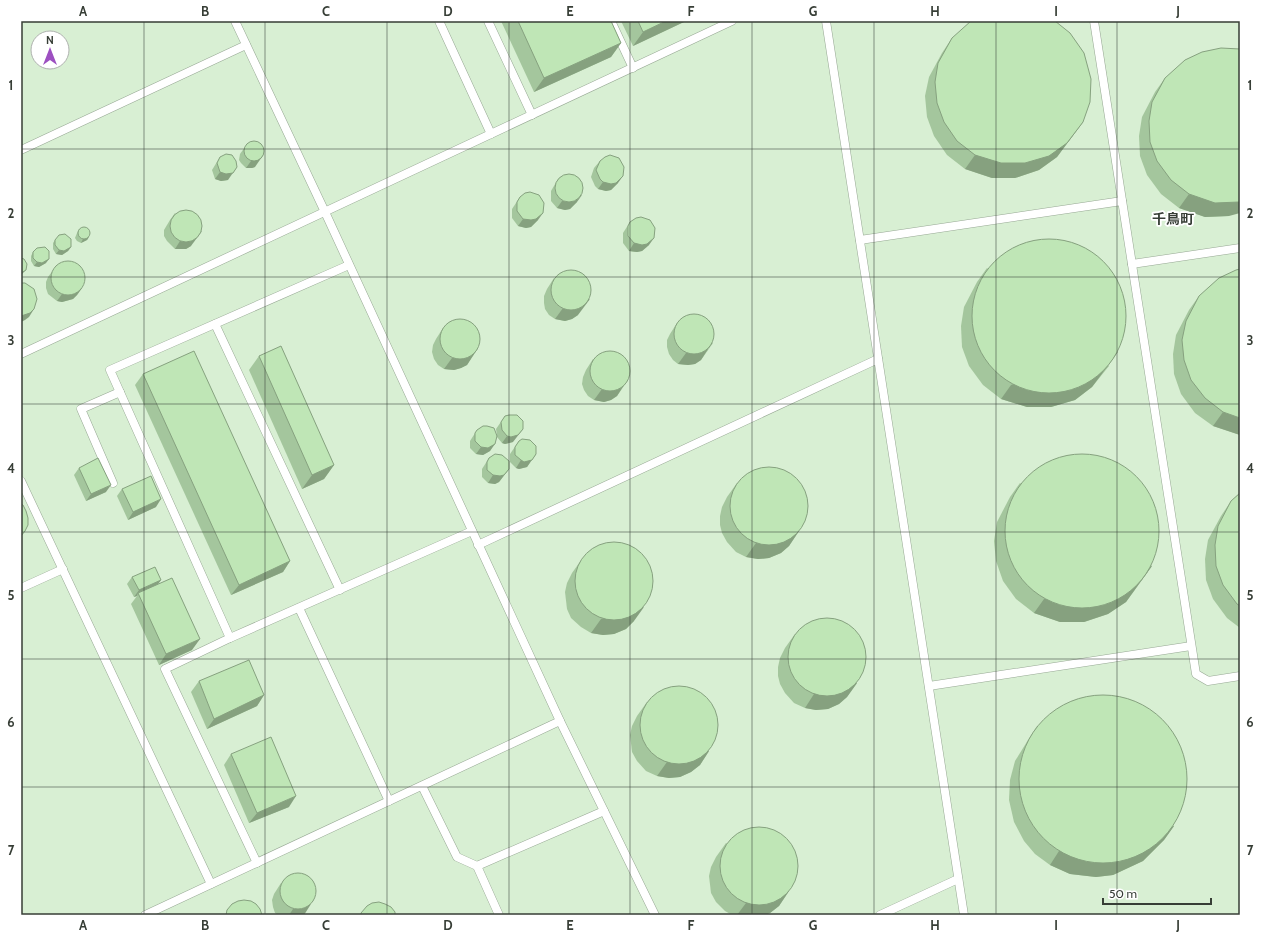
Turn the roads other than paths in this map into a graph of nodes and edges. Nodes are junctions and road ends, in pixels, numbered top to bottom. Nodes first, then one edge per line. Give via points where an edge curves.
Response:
1 (235, 21) edge
2 (439, 21) edge
3 (488, 21) edge
4 (611, 21) edge
5 (732, 21) edge
6 (826, 21) edge
7 (1094, 21) edge
8 (246, 45) junction
9 (633, 68) junction
10 (532, 115) junction
11 (490, 134) junction
12 (21, 150) edge
13 (1122, 201) junction
14 (325, 212) junction
15 (860, 240) junction
16 (1240, 248) edge
17 (1132, 264) junction
18 (349, 265) junction
19 (216, 324) junction
20 (21, 354) edge
21 (878, 359) junction
22 (120, 392) junction
23 (21, 481) edge
24 (114, 483) dead end
25 (472, 531) junction
26 (478, 545) junction
27 (63, 569) junction
28 (21, 588) edge
29 (340, 590) junction
30 (299, 608) junction
31 (230, 638) junction
32 (1191, 646) junction
33 (1240, 676) edge
34 (928, 686) junction
35 (560, 722) junction
36 (422, 786) junction
37 (389, 801) junction
38 (604, 811) junction
39 (256, 863) junction
40 (477, 866) junction
41 (958, 879) junction
42 (211, 884) junction
43 (158, 912) edge
44 (144, 915) edge
45 (499, 915) edge
46 (655, 915) edge
47 (880, 915) edge
48 (964, 915) edge

1 - 8 lane
2 - 11 lane
3 - 10 lane
4 - 9 lane
5 - 9 lane
6 - 15 lane
7 - 13 lane
8 - 12 lane
8 - 14 lane
9 - 10 lane
10 - 11 lane
11 - 14 lane
13 - 15 lane
13 - 17 lane
14 - 18 lane
14 - 20 lane
15 - 21 lane
16 - 17 lane
17 - 32 lane
18 - 19 lane
18 - 25 lane
19 - 22 lane via 110,370
19 - 29 lane
21 - 26 lane
21 - 34 lane
22 - 24 lane via 81,409
22 - 31 lane
23 - 27 lane
25 - 26 lane
25 - 29 lane
26 - 35 lane
27 - 28 lane
27 - 42 lane
29 - 30 lane
30 - 31 lane
30 - 37 lane
31 - 39 lane via 165,669
32 - 33 lane via 1196,674 1208,681
32 - 34 lane
34 - 41 lane
35 - 36 lane
35 - 38 lane
36 - 37 lane
36 - 40 lane via 457,857
37 - 39 lane
38 - 40 lane
38 - 46 lane
39 - 42 lane
40 - 45 lane
41 - 47 lane
41 - 48 lane
42 - 43 lane
43 - 44 lane

